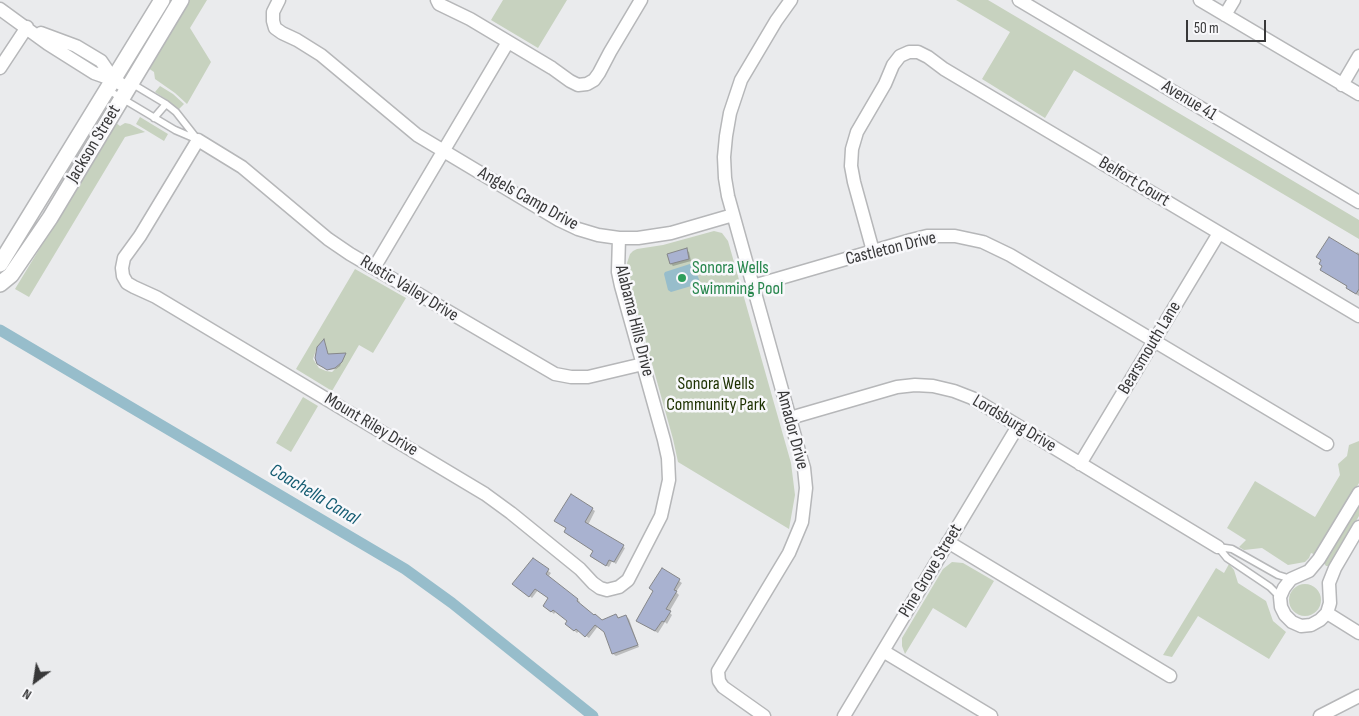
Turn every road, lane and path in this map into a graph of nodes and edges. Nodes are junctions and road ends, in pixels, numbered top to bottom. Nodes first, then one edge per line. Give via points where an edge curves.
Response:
1 (162, 0) edge
2 (181, 0) edge
3 (279, 0) edge
4 (437, 0) edge
5 (641, 0) edge
6 (791, 0) edge
7 (1019, 0) edge
8 (1200, 0) edge
9 (1234, 0) edge
10 (0, 9) edge
11 (1225, 15) junction
12 (26, 27) junction
13 (508, 42) junction
14 (1359, 56) edge
15 (0, 68) edge
16 (113, 81) junction
17 (1342, 84) junction
18 (127, 90) junction
19 (1359, 94) edge
20 (166, 104) junction
21 (154, 118) junction
22 (198, 140) junction
23 (443, 151) junction
24 (1359, 202) edge
25 (733, 215) junction
26 (1219, 233) junction
27 (619, 238) junction
28 (873, 251) junction
29 (2, 255) edge
30 (374, 268) junction
31 (0, 284) edge
32 (753, 286) junction
33 (1359, 316) edge
34 (1154, 341) junction
35 (643, 364) junction
36 (790, 418) junction
37 (1018, 426) junction
38 (1327, 444) dead end
39 (1080, 464) junction
40 (1359, 492) edge
41 (1359, 527) edge
42 (948, 542) junction
43 (1218, 546) junction
44 (1249, 559) junction
45 (1243, 568) junction
46 (1291, 579) junction
47 (608, 590) joint
48 (1280, 597) junction
49 (1327, 613) junction
50 (1359, 633) edge
51 (883, 651) junction
52 (1170, 676) dead end
53 (1359, 696) edge
54 (764, 716) edge
55 (844, 716) edge
56 (991, 716) edge
57 (1320, 716) edge

1 - 16 street, Jackson Street
2 - 18 street, Jackson Street
3 - 23 street, Angels Camp Drive via 273,12 275,28 321,55 406,127
4 - 13 street
5 - 13 street via 599,73 587,84 570,81
6 - 25 street, Amador Drive via 750,63 730,113 724,157
7 - 24 street, Avenue 41
8 - 11 street
9 - 11 street
10 - 12 street
11 - 17 street
12 - 15 street
12 - 16 street via 94,73
13 - 23 street
14 - 17 street
16 - 18 street
16 - 29 street, Jackson Street
17 - 19 street
18 - 20 lane, Rustic Valley Drive
18 - 21 lane, Rustic Valley Drive
18 - 31 street, Jackson Street via 50,218 11,275
20 - 21 lane
20 - 22 lane, Rustic Valley Drive
21 - 22 lane, Rustic Valley Drive
22 - 30 street, Rustic Valley Drive via 242,167 328,240
22 - 47 street, Mount Riley Drive via 124,258 122,276 127,282 461,479 511,513 600,588
23 - 27 street, Angels Camp Drive via 578,229
23 - 30 street
25 - 27 street, Angels Camp Drive via 671,233
25 - 32 street, Amador Drive
26 - 28 street, Belfort Court via 944,69 928,56 909,52 900,56 893,65 857,132 852,149 854,182
26 - 33 street, Belfort Court
26 - 34 street, Bearsmouth Lane
27 - 35 street, Alabama Hills Drive via 618,272
28 - 32 street, Castleton Drive
28 - 34 street, Castleton Drive via 927,236 954,236 983,242
30 - 35 street, Rustic Valley Drive via 555,374 588,377
32 - 36 street, Amador Drive
34 - 38 street, Castleton Drive
34 - 39 street, Bearsmouth Lane
35 - 47 street, Alabama Hills Drive via 668,458 669,480 661,516 628,580
36 - 37 street, Lordsburg Drive via 897,387 915,385 933,386 972,398
36 - 54 street, Amador Drive via 805,478 802,522 789,553 718,671 723,687
37 - 39 street, Lordsburg Drive
37 - 42 street, Pine Grove Street
39 - 43 street, Lordsburg Drive
40 - 46 street via 1319,559 1309,571
41 - 49 street via 1334,568 1329,583
42 - 51 street, Pine Grove Street
42 - 52 street
43 - 44 lane, Lordsburg Drive via 1232,548
43 - 45 lane, Lordsburg Drive via 1226,558
44 - 45 lane
44 - 46 lane, Lordsburg Drive
45 - 48 lane, Lordsburg Drive
46 - 48 street
48 - 49 street via 1285,615 1301,626 1311,625
49 - 50 street
51 - 55 street, Pine Grove Street
51 - 56 street
53 - 57 street

